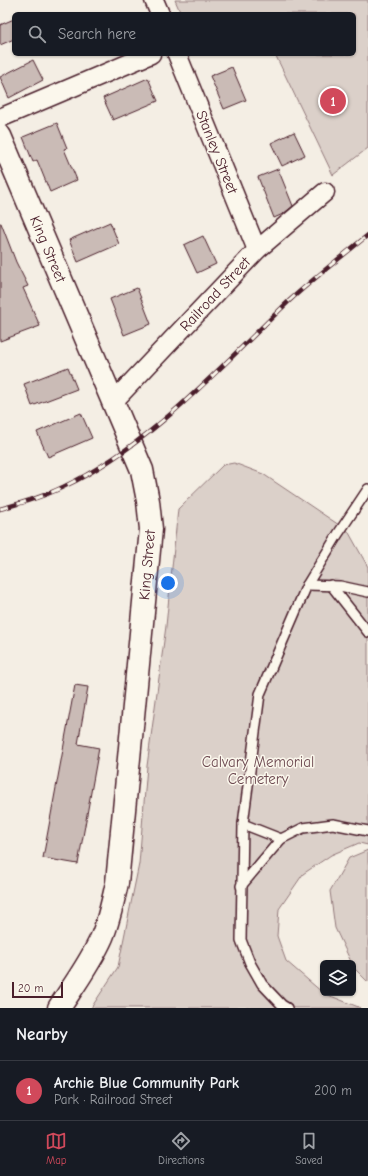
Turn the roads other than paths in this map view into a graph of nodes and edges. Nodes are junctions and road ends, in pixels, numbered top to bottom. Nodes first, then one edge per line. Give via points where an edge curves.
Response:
1 (154, 0) edge
2 (159, 12) edge
3 (146, 56) edge
4 (178, 56) edge
5 (0, 118) edge
6 (0, 136) edge
7 (325, 192) dead end
8 (257, 250) junction
9 (112, 403) junction
10 (368, 489) edge
11 (308, 585) junction
12 (331, 585) junction
13 (368, 592) edge
14 (368, 632) edge
15 (242, 824) junction
16 (368, 831) edge
17 (281, 839) junction
18 (241, 886) junction
19 (59, 1008) edge
20 (288, 1008) edge

1 - 2 street
3 - 5 street
4 - 8 street, Stanley Street
6 - 9 street, King Street
7 - 8 street, Railroad Street
8 - 9 street, Railroad Street
9 - 19 street, King Street via 142,470 151,529 117,883 102,937
10 - 11 lane
11 - 12 lane
11 - 15 lane via 260,694
12 - 13 lane
12 - 14 lane
15 - 17 lane
15 - 18 lane
16 - 17 lane via 333,824 303,828
17 - 18 lane
18 - 20 lane via 241,940 262,984

